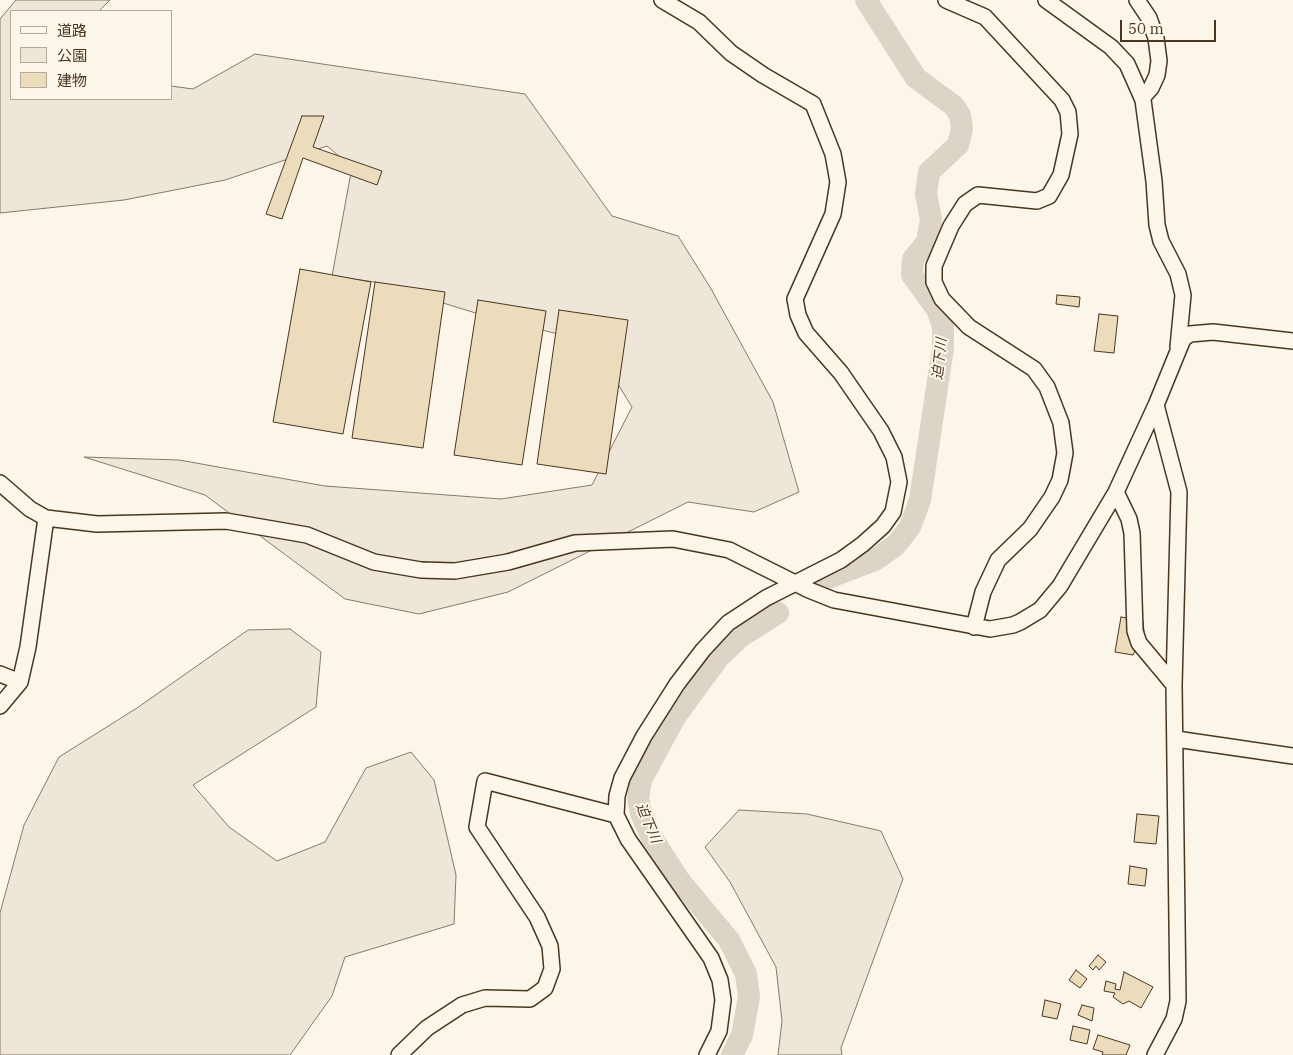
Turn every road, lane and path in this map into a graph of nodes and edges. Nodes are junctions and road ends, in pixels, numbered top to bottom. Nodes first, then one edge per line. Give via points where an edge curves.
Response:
1 (662, 0) edge
2 (946, 0) edge
3 (1046, 0) edge
4 (1136, 0) edge
5 (1142, 98) junction
6 (1293, 341) edge
7 (1178, 348) junction
8 (1156, 405) junction
9 (0, 483) edge
10 (1116, 492) junction
11 (46, 518) junction
12 (794, 583) junction
13 (974, 627) junction
14 (0, 674) edge
15 (20, 682) junction
16 (1174, 685) junction
17 (0, 706) edge
18 (1176, 739) junction
19 (1293, 756) edge
20 (616, 815) junction
21 (398, 1055) edge
22 (707, 1055) edge
23 (1155, 1055) edge

1 - 12 street via 698,22 731,53 762,75 812,104 833,154 838,182 833,214 795,299 798,315 806,332 841,373 881,431 894,457 898,482 893,512 883,526 841,560
2 - 13 street via 985,17 1062,100 1068,112 1070,134 1061,175 1049,196 1037,201 978,194 965,204 951,226 934,266 934,282 942,299 969,327 1034,369 1043,381 1060,423 1065,453 1060,480 1052,497 1030,530 998,560 983,592
3 - 5 street via 1111,47 1127,64
4 - 5 street via 1149,18 1159,61 1152,88
5 - 7 street via 1157,225 1161,241 1178,274 1183,295
6 - 7 street via 1199,332 1183,339
7 - 8 street
8 - 10 street
8 - 16 street via 1179,492
9 - 11 street via 30,509
10 - 13 street via 1060,586 1040,610 1013,626
10 - 16 street via 1132,533 1135,631 1139,643
11 - 12 street via 97,524 226,521 307,535 374,562 446,571 508,562 575,543 673,539 729,550
11 - 15 street
12 - 13 street via 834,600
12 - 20 street via 728,623 702,650 644,736 622,778
14 - 15 street
15 - 17 street
16 - 18 street
18 - 19 street
18 - 23 street via 1178,1001 1174,1019
20 - 21 street via 485,781 477,827 537,917 550,946 552,970 546,988 530,998 485,998 462,1005 427,1028
20 - 22 street via 628,839 711,958 720,980 723,1000 719,1030

